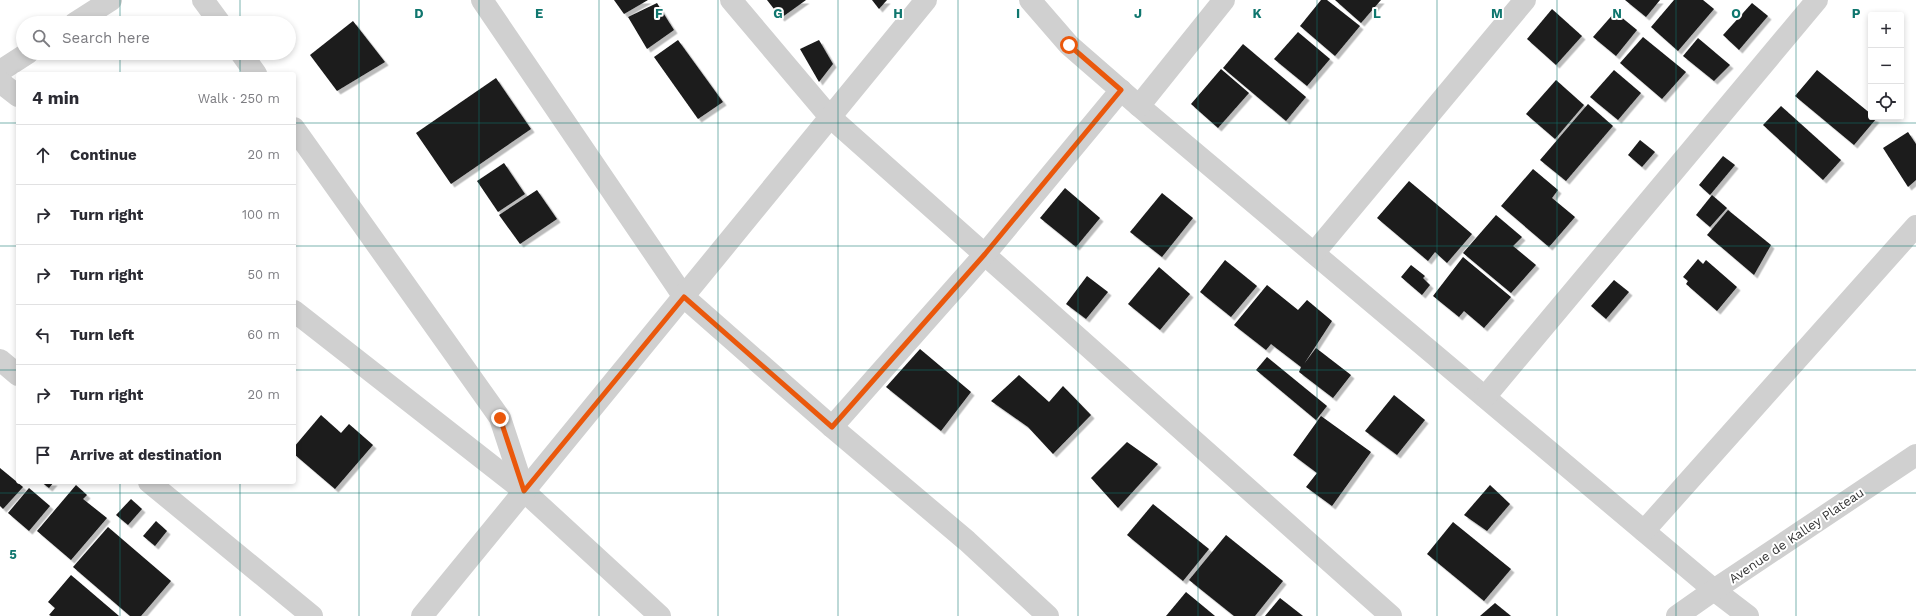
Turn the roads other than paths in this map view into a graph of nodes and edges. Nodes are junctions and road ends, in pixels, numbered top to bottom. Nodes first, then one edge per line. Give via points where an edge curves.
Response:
1 (111, 0) edge
2 (203, 0) edge
3 (482, 0) edge
4 (731, 0) edge
5 (926, 0) edge
6 (1030, 0) edge
7 (1224, 0) edge
8 (1525, 0) edge
9 (1817, 0) edge
10 (86, 16) edge
11 (215, 16) edge
12 (17, 60) edge
13 (246, 60) edge
14 (0, 71) edge
15 (255, 72) edge
16 (0, 82) edge
17 (1121, 90) junction
18 (16, 94) edge
19 (1138, 106) junction
20 (829, 116) junction
21 (296, 131) edge
22 (1916, 226) edge
23 (1314, 253) junction
24 (985, 254) junction
25 (684, 297) junction
26 (296, 313) edge
27 (0, 360) edge
28 (16, 372) edge
29 (1485, 397) junction
30 (832, 427) junction
31 (1916, 455) edge
32 (151, 484) edge
33 (524, 491) junction
34 (1644, 531) junction
35 (1714, 590) junction
36 (312, 616) edge
37 (422, 616) edge
38 (660, 616) edge
39 (1048, 616) edge
40 (1391, 616) edge
41 (1677, 616) edge
42 (1748, 616) edge

1 - 10 street
2 - 11 street
3 - 25 street
4 - 20 street
5 - 20 street
6 - 17 street via 1069,45
7 - 19 street
8 - 23 street
9 - 29 street
12 - 14 street
13 - 15 street
16 - 18 street
17 - 19 street
17 - 24 street
19 - 23 street
20 - 24 street
20 - 25 street
21 - 33 street via 500,418
22 - 34 street
23 - 29 street
24 - 30 street
24 - 40 street
25 - 30 street
25 - 33 street
26 - 33 street
27 - 28 street
29 - 34 street
30 - 39 street via 968,541
31 - 35 street, Avenue de Kalley Plateau
32 - 36 street
33 - 37 street
33 - 38 street
34 - 35 street
35 - 41 street, Avenue de Kalley Plateau
35 - 42 street

